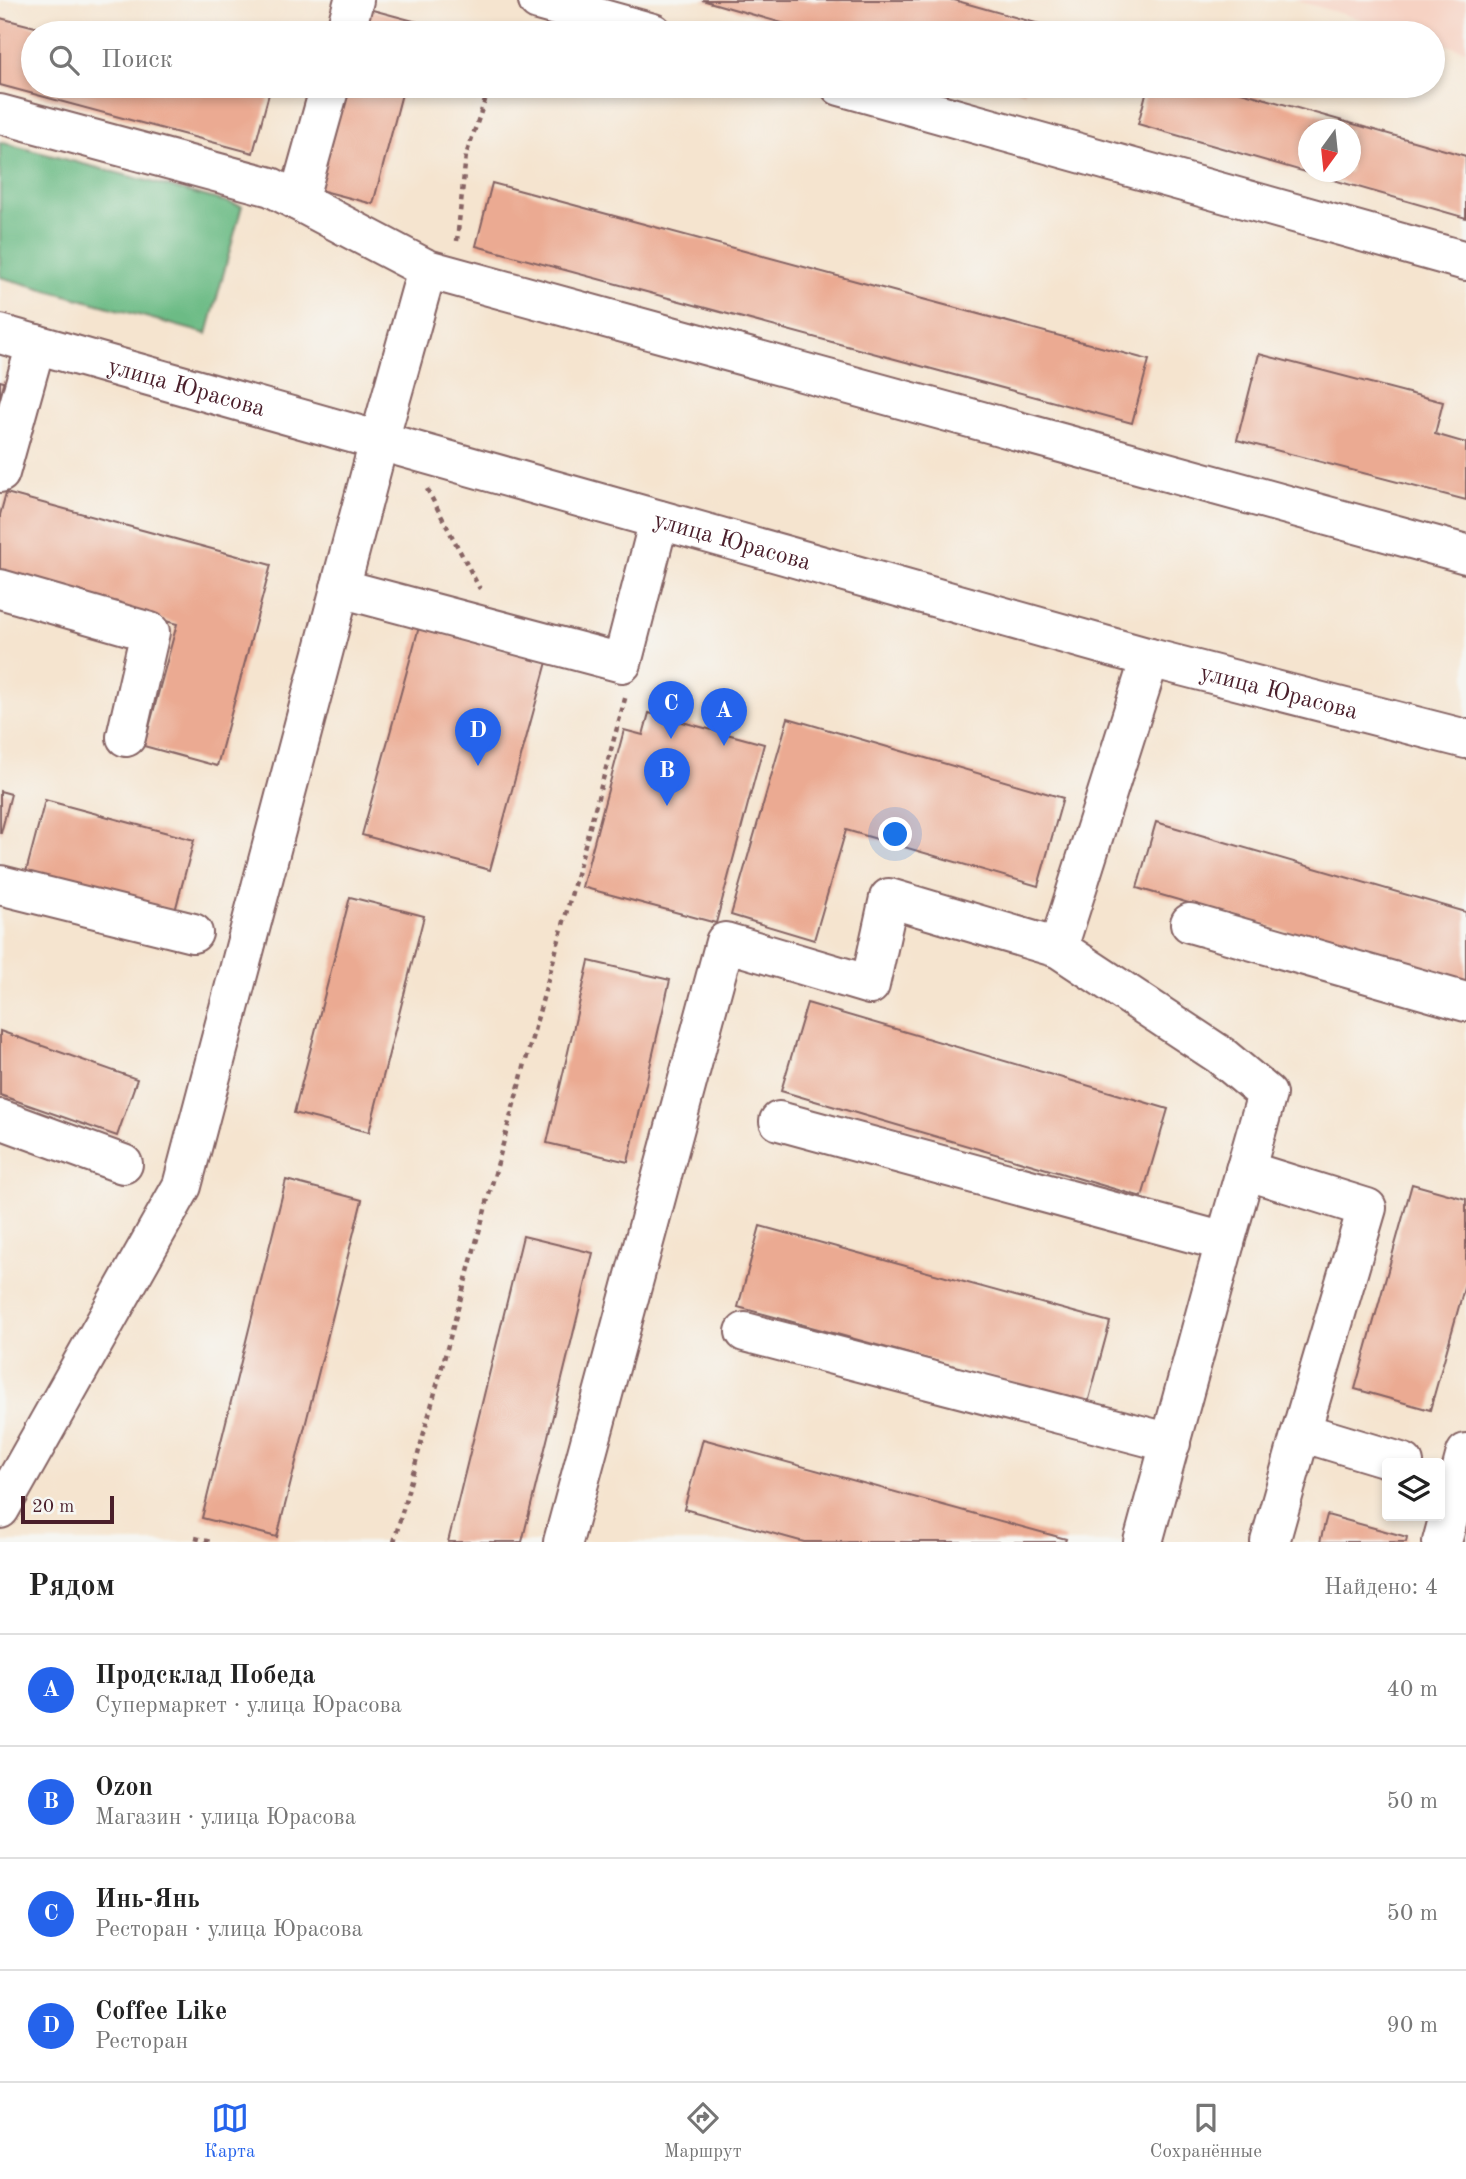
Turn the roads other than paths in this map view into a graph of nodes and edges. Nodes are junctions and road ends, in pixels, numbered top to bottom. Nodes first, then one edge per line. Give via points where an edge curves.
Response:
1 (354, 0) edge
2 (538, 1) edge
3 (348, 21) edge
4 (610, 21) edge
5 (327, 98) edge
6 (883, 98) edge
7 (0, 114) edge
8 (298, 201) junction
9 (1466, 261) edge
10 (440, 273) junction
11 (18, 339) edge
12 (394, 446) junction
13 (0, 473) edge
14 (659, 520) junction
15 (1466, 554) edge
16 (340, 588) junction
17 (0, 589) edge
18 (1150, 658) junction
19 (126, 737) dead end
20 (1466, 739) edge
21 (0, 885) edge
22 (1190, 923) dead end
23 (194, 933) dead end
24 (1058, 948) junction
25 (1466, 1002) edge
26 (0, 1119) edge
27 (779, 1121) dead end
28 (123, 1164) dead end
29 (1245, 1171) junction
30 (1225, 1242) junction
31 (745, 1332) dead end
32 (1301, 1432) junction
33 (1171, 1443) junction
34 (1387, 1458) edge
35 (1455, 1469) edge
36 (0, 1509) edge
37 (564, 1542) edge
38 (1143, 1542) edge
39 (1270, 1542) edge
40 (1442, 1542) edge

1 - 3 street
2 - 4 street
5 - 8 street
6 - 9 street
7 - 8 street via 271,187
8 - 10 street
10 - 12 street
10 - 15 street
11 - 12 street, улица Юрасова
11 - 13 street
12 - 14 street, улица Юрасова
12 - 16 street
14 - 16 street via 622,663
14 - 18 street, улица Юрасова
16 - 36 street via 182,1186
17 - 19 street via 150,632
18 - 20 street, улица Юрасова
18 - 24 street
21 - 23 street
22 - 25 street
24 - 29 street via 1220,1055 1267,1094
24 - 37 street via 889,898 870,985 725,942
26 - 28 street
27 - 30 street
29 - 30 street
29 - 32 street via 1367,1208
30 - 33 street
31 - 33 street
32 - 34 street
32 - 39 street
33 - 38 street
35 - 40 street

